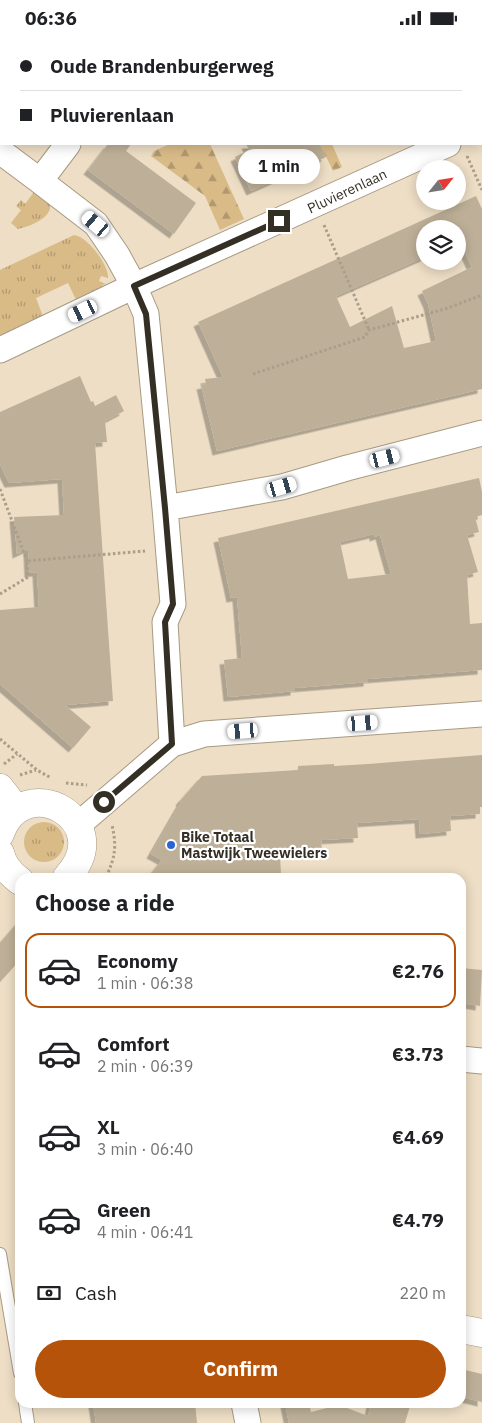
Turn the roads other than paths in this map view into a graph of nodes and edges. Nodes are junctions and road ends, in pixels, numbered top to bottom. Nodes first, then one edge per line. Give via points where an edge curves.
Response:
1 (67, 145) edge
2 (457, 148) edge
3 (0, 151) edge
4 (40, 181) junction
5 (134, 286) junction
6 (0, 350) edge
7 (482, 433) edge
8 (165, 508) junction
9 (482, 714) edge
10 (172, 744) junction
11 (0, 787) edge
12 (17, 810) junction
13 (78, 825) junction
14 (0, 834) edge
15 (1, 859) edge
16 (71, 873) edge
17 (15, 877) edge
18 (466, 1059) edge
19 (482, 1061) edge
20 (0, 1254) edge
21 (466, 1330) edge
22 (482, 1333) edge
23 (15, 1343) edge
24 (26, 1408) edge
25 (245, 1408) edge
26 (28, 1423) edge
27 (248, 1423) edge

1 - 4 street
2 - 5 street, Pluvierenlaan via 315,205
3 - 4 street
4 - 5 street via 96,224 118,255
5 - 6 street, Pluvierenlaan
5 - 8 street via 146,314
7 - 8 street via 282,487
8 - 10 street via 173,604 165,622
9 - 10 street via 204,734
10 - 13 street
11 - 12 street
12 - 13 street via 30,804 58,806
12 - 14 street via 7,819
13 - 16 street via 82,853
15 - 17 street
18 - 19 street
20 - 23 lane
21 - 22 street
24 - 26 lane
25 - 27 street

